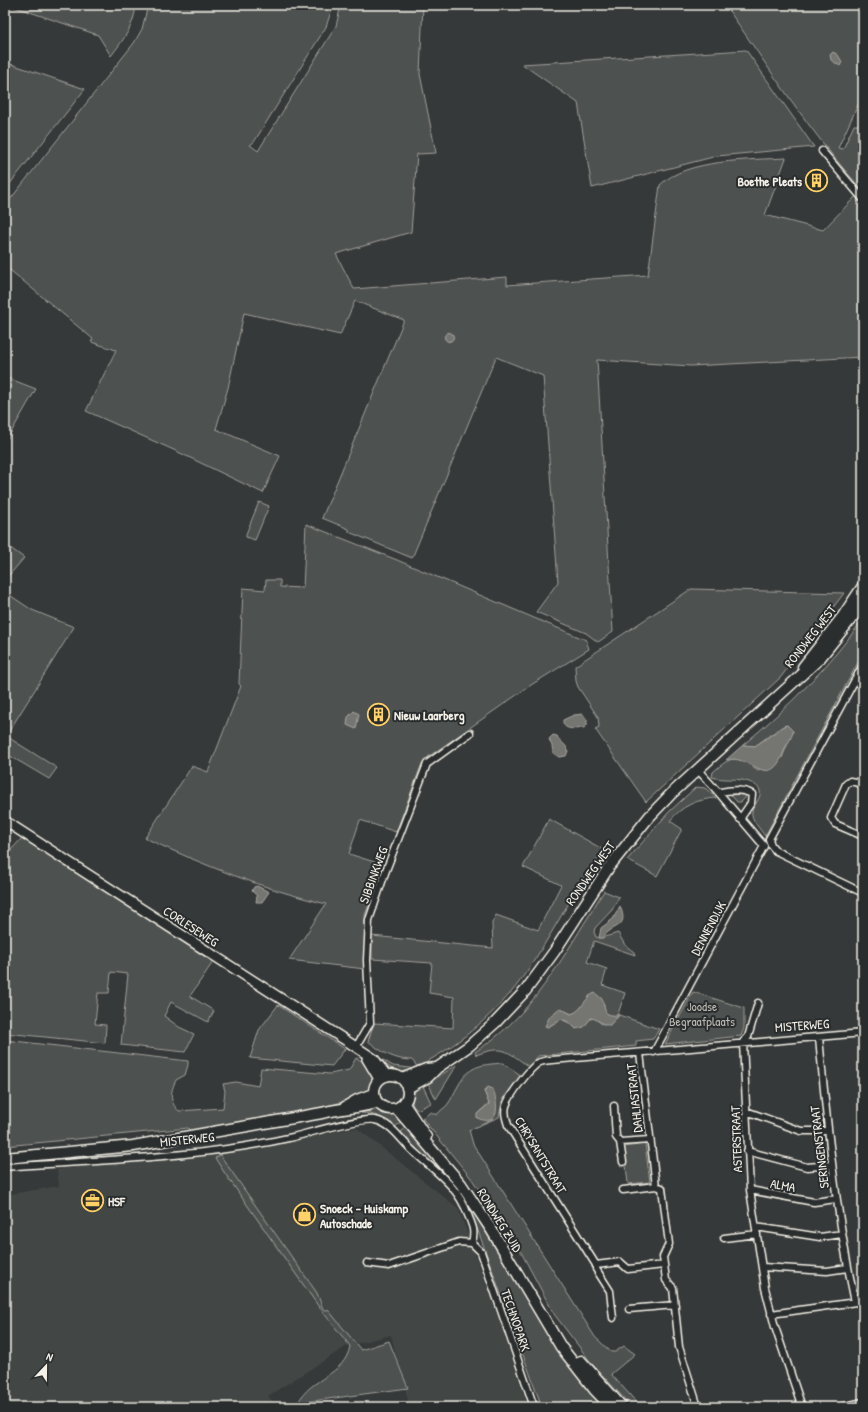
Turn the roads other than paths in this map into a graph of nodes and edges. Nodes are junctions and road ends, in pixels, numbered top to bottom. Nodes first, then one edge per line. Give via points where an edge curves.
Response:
1 (822, 151) dead end
2 (863, 199) edge
3 (863, 586) edge
4 (863, 604) edge
5 (862, 668) edge
6 (775, 700) junction
7 (470, 733) dead end
8 (698, 770) junction
9 (863, 784) edge
10 (718, 792) junction
11 (740, 819) junction
12 (5, 821) edge
13 (863, 836) edge
14 (863, 893) edge
15 (758, 1003) dead end
16 (863, 1033) edge
17 (819, 1037) junction
18 (743, 1042) junction
19 (359, 1050) junction
20 (654, 1052) junction
21 (640, 1053) junction
22 (383, 1078) junction
23 (405, 1084) junction
24 (375, 1098) junction
25 (400, 1106) junction
26 (614, 1106) dead end
27 (746, 1111) junction
28 (827, 1131) junction
29 (650, 1140) junction
30 (620, 1142) junction
31 (747, 1151) junction
32 (5, 1158) edge
33 (623, 1162) dead end
34 (832, 1165) junction
35 (5, 1167) edge
36 (656, 1186) junction
37 (622, 1190) dead end
38 (750, 1190) junction
39 (836, 1199) junction
40 (756, 1227) junction
41 (757, 1234) junction
42 (842, 1234) junction
43 (724, 1238) dead end
44 (472, 1243) junction
45 (367, 1263) dead end
46 (596, 1265) junction
47 (664, 1265) junction
48 (762, 1267) junction
49 (848, 1268) junction
50 (533, 1298) junction
51 (863, 1300) edge
52 (855, 1302) junction
53 (675, 1304) junction
54 (629, 1309) dead end
55 (771, 1314) junction
56 (613, 1318) dead end
57 (863, 1402) edge
58 (855, 1406) edge
59 (534, 1407) edge
60 (611, 1407) edge
61 (622, 1407) edge
62 (698, 1407) edge
63 (802, 1407) edge
64 (842, 1407) edge

1 - 2 street
3 - 6 main road, RONDWEG WEST via 839,622
4 - 6 main road, RONDWEG WEST via 820,658
5 - 14 street via 769,839 776,851
6 - 8 main road, RONDWEG WEST
7 - 19 street, SIBBINKWEG via 427,764 368,920 370,1023
8 - 10 street, DENNENDIJK
8 - 23 main road, RONDWEG WEST via 666,799 624,847 590,893 554,952 526,990 496,1024 437,1068 426,1069
9 - 13 street via 850,781 846,784 830,818 835,824
10 - 11 street, DENNENDIJK
10 - 11 street via 747,791 752,794 751,803
11 - 20 street, DENNENDIJK via 764,846
12 - 19 main road, CORLESEWEG
15 - 18 street via 748,1037
16 - 17 street, MISTERWEG
17 - 18 street, MISTERWEG
17 - 28 street, SERINGENSTRAAT
18 - 20 street, MISTERWEG
18 - 27 street, ASTERSTRAAT
19 - 22 main road, CORLESEWEG via 374,1059
20 - 21 street, MISTERWEG
21 - 29 street, DAHLIASTRAAT
21 - 46 street, CHRYSANTSTRAAT via 541,1062 533,1068 506,1107 508,1125
22 - 23 main road via 392,1075
22 - 24 main road via 374,1088
23 - 25 main road via 407,1096
24 - 25 main road via 386,1109
24 - 32 main road, MISTERWEG via 357,1100 345,1107 322,1113 133,1146
25 - 50 main road, RONDWEG ZUID via 461,1184
26 - 30 street, DAHLIASTRAAT via 616,1138
27 - 28 street via 801,1131
27 - 31 street, ASTERSTRAAT
28 - 34 street, SERINGENSTRAAT
29 - 30 street, DAHLIASTRAAT
29 - 36 street, DAHLIASTRAAT
30 - 33 street, DAHLIASTRAAT
31 - 34 street, ALMA via 807,1167
31 - 38 street, ASTERSTRAAT
34 - 39 street, SERINGENSTRAAT
35 - 44 street, MISTERWEG via 135,1158 241,1147 369,1119 387,1125 452,1185 464,1204 475,1232
36 - 37 street
36 - 47 street, DAHLIASTRAAT via 662,1188 669,1244 663,1257
38 - 39 street, ALMA via 814,1202
38 - 40 street, ASTERSTRAAT
39 - 42 street, SERINGENSTRAAT
40 - 41 street, ASTERSTRAAT
40 - 42 street via 820,1237
41 - 43 street
41 - 48 street, ASTERSTRAAT
42 - 49 street, SERINGENSTRAAT
44 - 45 street via 459,1242 389,1266
44 - 59 street, TECHNOPARK via 481,1252
46 - 47 street via 620,1262 628,1269
46 - 56 street, CHRYSANTSTRAAT via 596,1270 610,1291
47 - 53 street, DAHLIASTRAAT via 666,1280 673,1288
48 - 49 street via 827,1271
48 - 55 street, ASTERSTRAAT
49 - 52 street, SERINGENSTRAAT
50 - 60 main road, RONDWEG ZUID via 561,1347
50 - 61 main road, RONDWEG ZUID via 589,1371
51 - 52 street
52 - 55 street
53 - 54 street
53 - 62 street, DAHLIASTRAAT via 679,1347
55 - 63 street, ASTERSTRAAT
57 - 58 street
58 - 64 street

